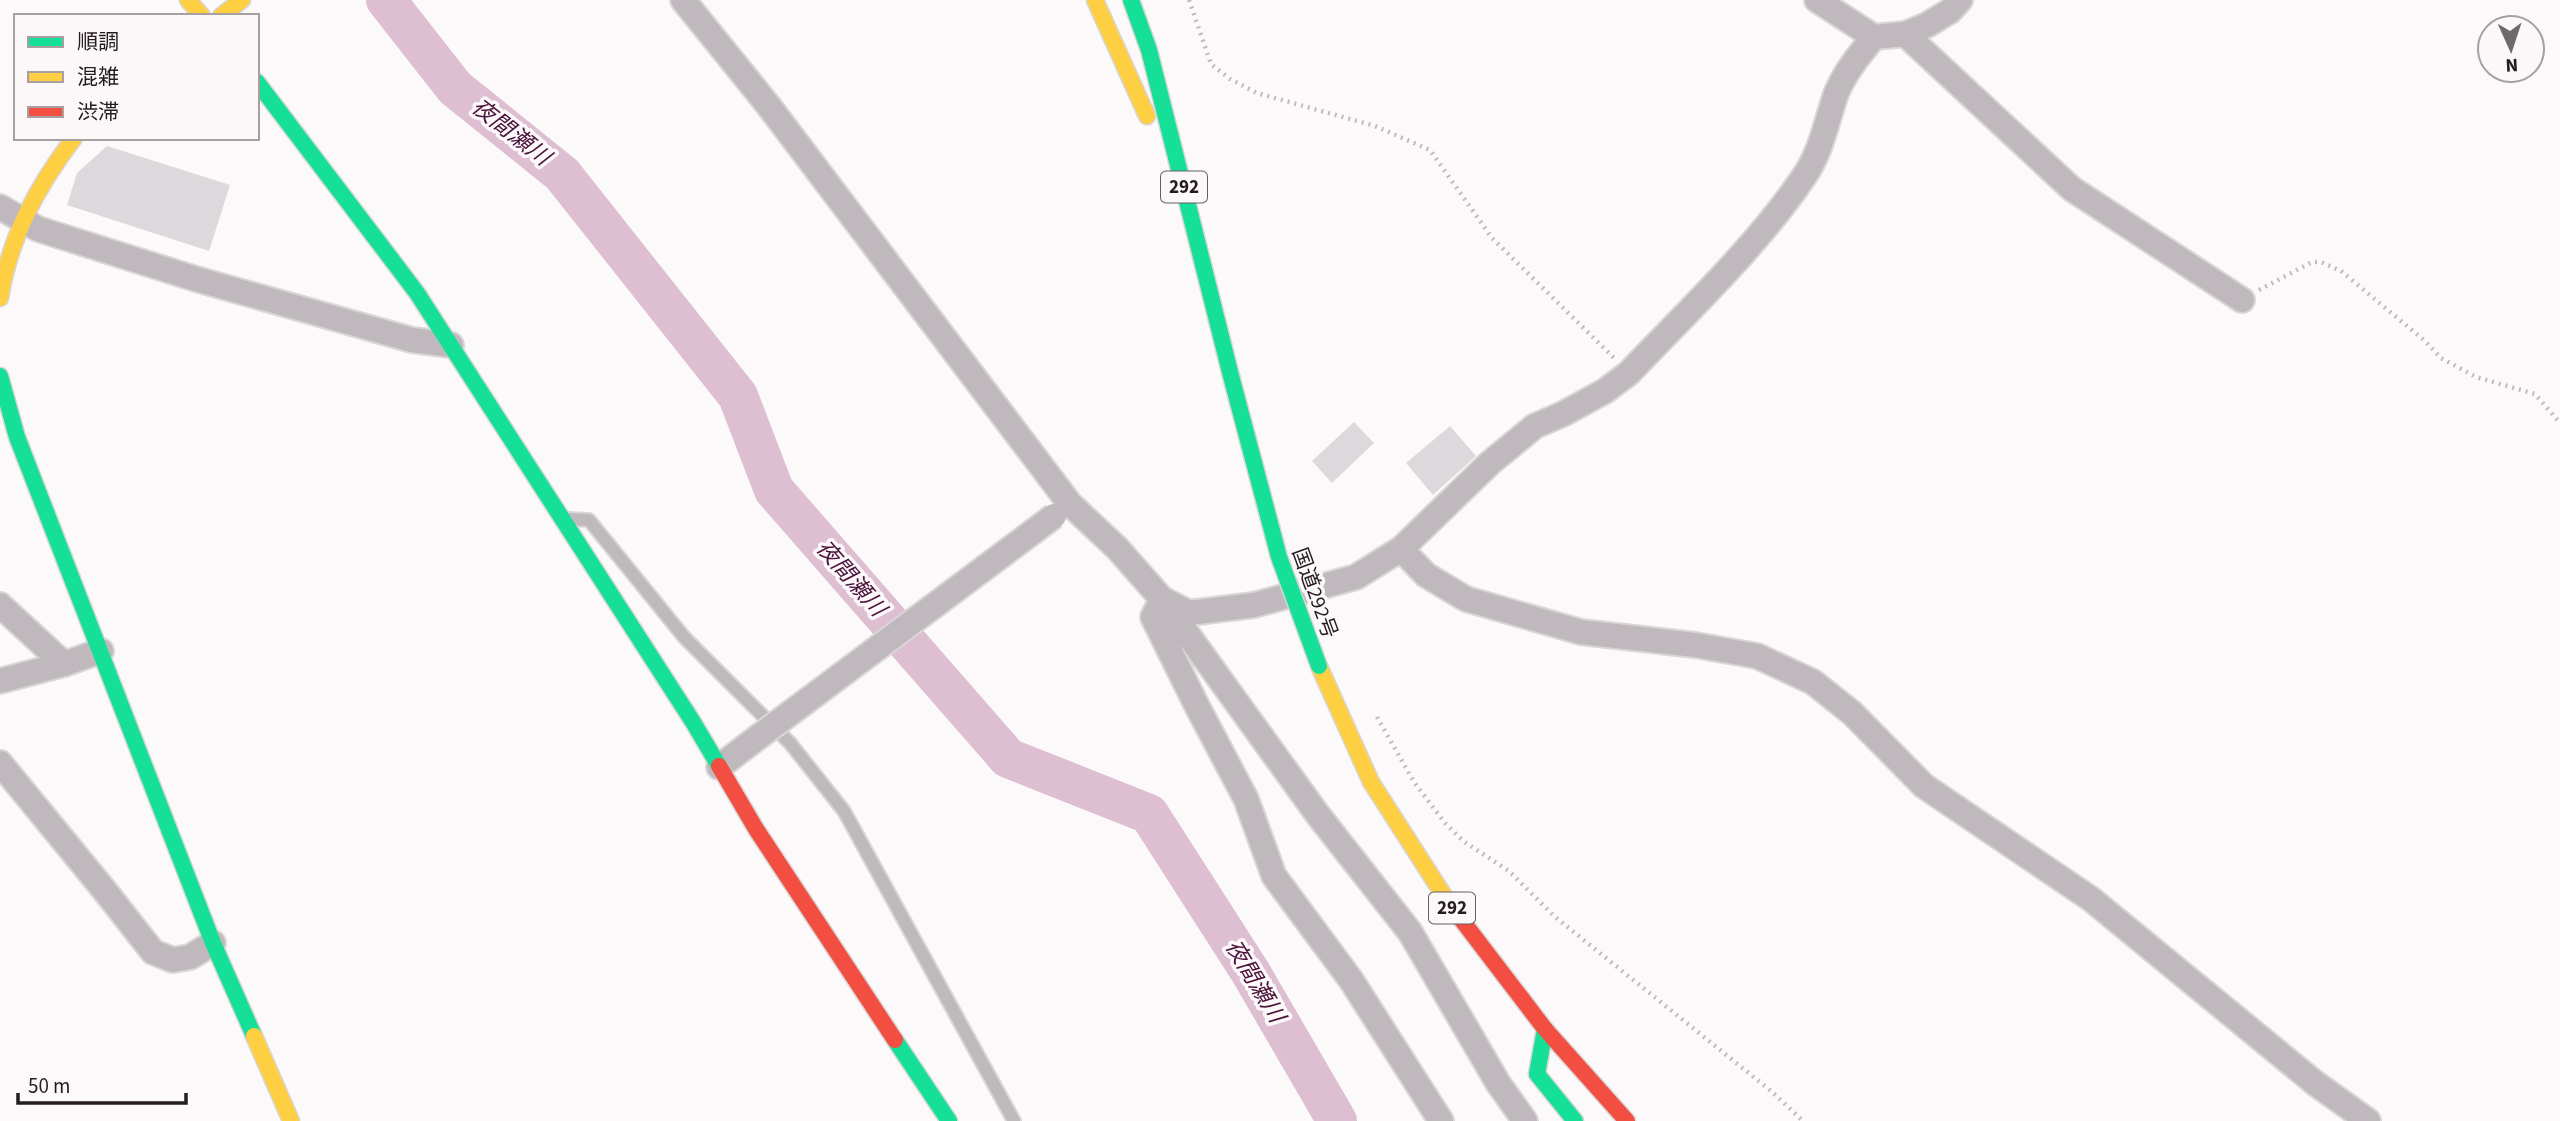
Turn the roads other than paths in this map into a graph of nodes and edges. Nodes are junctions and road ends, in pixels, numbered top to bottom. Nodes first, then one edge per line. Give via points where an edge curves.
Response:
1 (188, 0) edge
2 (683, 0) edge
3 (1095, 0) edge
4 (1131, 0) edge
5 (1817, 0) edge
6 (1960, 0) edge
7 (238, 2) edge
8 (200, 14) edge
9 (223, 14) edge
10 (1905, 34) junction
11 (1874, 37) junction
12 (259, 85) edge
13 (72, 140) edge
14 (10, 214) edge
15 (1190, 214) junction
16 (0, 298) edge
17 (2242, 300) road end
18 (451, 345) junction
19 (0, 376) edge
20 (1062, 510) junction
21 (563, 519) junction
22 (1401, 550) junction
23 (1162, 599) junction
24 (0, 605) edge
25 (101, 651) junction
26 (64, 664) junction
27 (0, 681) edge
28 (0, 763) edge
29 (719, 766) junction
30 (213, 943) junction
31 (1545, 1029) junction
32 (291, 1121) edge
33 (949, 1121) edge
34 (1014, 1121) edge
35 (1441, 1121) edge
36 (1525, 1121) edge
37 (1575, 1121) edge
38 (1627, 1121) edge
39 (2368, 1121) edge

1 - 8 main road
2 - 20 street via 768,105
3 - 15 main road
4 - 15 main road, 国道292号 / 292 via 1149,50
5 - 11 street
6 - 10 street via 1950,12
7 - 9 main road
10 - 11 street
10 - 17 street via 2072,189
11 - 22 street via 1853,62 1837,94 1824,138 1805,176 1773,220 1629,373 1605,391 1535,426
12 - 18 main road
13 - 14 main road
14 - 16 main road
14 - 18 street via 38,229 196,279 412,340
15 - 31 main road, 国道292号 / 292, bridge via 1279,557 1319,666 1371,782 1454,912
18 - 21 main road
19 - 25 main road via 17,437
20 - 23 street via 1117,548
20 - 29 street, bridge
21 - 29 main road
21 - 34 lane via 589,520 684,637 790,743 844,811
22 - 23 street via 1356,577 1254,605 1189,613
22 - 39 street via 1426,575 1466,599 1581,632 1757,656 1813,682 1852,713 1924,786 2091,899
23 - 35 street via 1153,617 1246,799 1274,876 1351,980
23 - 36 street via 1318,815 1410,932
24 - 26 street
25 - 26 street
25 - 30 main road
26 - 27 street
28 - 30 street via 153,952 173,960 190,957
29 - 33 main road
30 - 32 main road
31 - 37 main road via 1537,1074
31 - 38 main road, 国道292号 / 292

